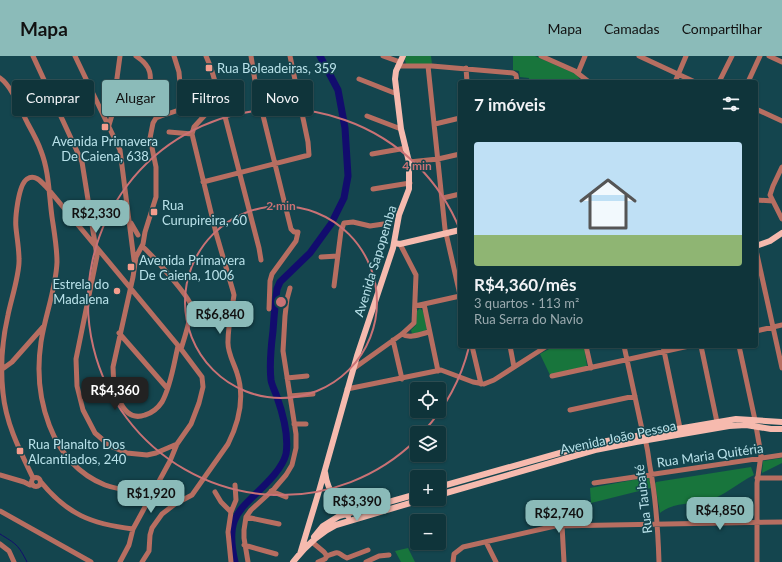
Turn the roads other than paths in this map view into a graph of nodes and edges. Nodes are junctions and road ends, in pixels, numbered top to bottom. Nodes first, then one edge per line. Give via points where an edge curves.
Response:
1 (33, 56) edge
2 (75, 56) edge
3 (120, 56) edge
4 (136, 56) edge
5 (174, 56) edge
6 (206, 56) edge
7 (251, 56) edge
8 (290, 56) edge
9 (383, 56) edge
10 (403, 56) edge
11 (541, 56) edge
12 (586, 56) edge
13 (638, 56) edge
14 (686, 56) edge
15 (732, 56) edge
16 (760, 56) edge
17 (769, 56) edge
18 (782, 62) edge
19 (399, 64) junction
20 (428, 66) junction
21 (466, 68) junction
22 (578, 72) junction
23 (678, 74) junction
24 (0, 78) edge
25 (359, 79) dead end
26 (150, 80) edge
27 (180, 80) edge
28 (215, 80) edge
29 (467, 80) edge
30 (517, 80) edge
31 (584, 80) edge
32 (676, 80) edge
33 (691, 80) edge
34 (721, 80) edge
35 (749, 80) edge
36 (397, 94) junction
37 (758, 110) edge
38 (177, 111) edge
39 (204, 116) edge
40 (225, 116) edge
41 (367, 116) dead end
42 (458, 118) edge
43 (782, 120) edge
44 (435, 124) junction
45 (109, 125) junction
46 (401, 129) junction
47 (169, 132) dead end
48 (192, 134) junction
49 (406, 148) junction
50 (372, 154) dead end
51 (458, 154) edge
52 (438, 159) junction
53 (409, 162) junction
54 (275, 163) junction
55 (782, 167) edge
56 (239, 173) junction
57 (203, 182) junction
58 (410, 183) junction
59 (373, 189) dead end
60 (49, 190) junction
61 (458, 194) edge
62 (443, 198) junction
63 (758, 200) edge
64 (773, 201) junction
65 (130, 218) junction
66 (782, 219) edge
67 (390, 223) dead end
68 (147, 224) junction
69 (458, 230) edge
70 (446, 233) junction
71 (782, 233) edge
72 (138, 236) junction
73 (132, 243) junction
74 (397, 243) junction
75 (142, 244) junction
76 (758, 245) edge
77 (96, 247) junction
78 (338, 256) junction
79 (321, 257) dead end
80 (758, 259) edge
81 (261, 260) dead end
82 (134, 263) junction
83 (334, 286) dead end
84 (458, 287) edge
85 (130, 288) junction
86 (290, 288) dead end
87 (458, 296) edge
88 (424, 304) junction
89 (415, 306) junction
90 (269, 309) dead end
91 (45, 325) junction
92 (782, 325) edge
93 (773, 327) junction
94 (758, 331) edge
95 (430, 332) junction
96 (119, 333) junction
97 (402, 334) junction
98 (393, 340) junction
99 (180, 347) junction
100 (472, 348) edge
101 (510, 348) edge
102 (544, 348) edge
103 (586, 348) edge
104 (624, 348) edge
105 (700, 348) edge
106 (739, 348) edge
107 (663, 349) edge
108 (627, 360) junction
109 (514, 367) junction
110 (353, 368) junction
111 (591, 368) junction
112 (782, 368) edge
113 (1, 370) junction
114 (438, 371) junction
115 (307, 376) dead end
116 (552, 376) dead end
117 (287, 378) junction
118 (402, 379) junction
119 (481, 384) junction
120 (167, 388) junction
121 (347, 389) junction
122 (313, 394) dead end
123 (635, 396) junction
124 (290, 397) junction
125 (570, 410) dead end
126 (717, 422) junction
127 (782, 422) edge
128 (756, 423) junction
129 (294, 424) junction
130 (306, 424) dead end
131 (680, 428) junction
132 (782, 429) edge
133 (645, 437) junction
134 (177, 444) junction
135 (782, 455) edge
136 (760, 459) junction
137 (325, 470) junction
138 (652, 474) junction
139 (0, 475) edge
140 (757, 478) junction
141 (782, 478) edge
142 (35, 481) junction
143 (594, 483) dead end
144 (235, 485) dead end
145 (446, 485) edge
146 (271, 491) junction
147 (319, 491) junction
148 (215, 492) dead end
149 (153, 493) junction
150 (446, 493) edge
151 (333, 494) junction
152 (410, 496) edge
153 (286, 497) dead end
154 (410, 503) edge
155 (343, 505) junction
156 (0, 510) edge
157 (355, 511) junction
158 (230, 512) junction
159 (347, 514) junction
160 (246, 517) junction
161 (344, 522) junction
162 (757, 522) junction
163 (782, 522) edge
164 (658, 523) junction
165 (279, 524) dead end
166 (309, 524) junction
167 (562, 525) junction
168 (132, 529) junction
169 (320, 533) junction
170 (486, 542) junction
171 (311, 543) junction
172 (0, 544) edge
173 (244, 546) junction
174 (368, 550) dead end
175 (276, 554) dead end
176 (300, 554) junction
177 (389, 554) dead end
178 (327, 556) junction
179 (14, 562) edge
180 (90, 562) edge
181 (120, 562) edge
182 (142, 562) edge
183 (231, 562) edge
184 (248, 562) edge
185 (293, 562) edge
186 (318, 562) edge
187 (366, 562) edge
188 (452, 562) edge
189 (496, 562) edge
190 (564, 562) edge
191 (659, 562) edge
192 (757, 562) edge

1 - 77 street via 82,162
2 - 45 street
3 - 45 street
4 - 26 street via 150,71
5 - 27 street
6 - 28 street
7 - 54 street
8 - 54 street via 309,155
9 - 19 street
10 - 19 main road, Avenida Sapopemba
11 - 22 street
12 - 22 street
13 - 23 street
14 - 23 street
15 - 34 street
16 - 35 street
17 - 18 street
19 - 20 street
19 - 36 main road, Avenida Sapopemba via 395,74
20 - 21 street
20 - 44 street
21 - 29 street
21 - 30 street via 514,73
22 - 31 street
23 - 32 street
23 - 33 street
24 - 60 street via 11,90 41,151
25 - 36 street
36 - 46 main road, Avenida Sapopemba
37 - 43 street
38 - 68 street via 156,118 152,126 150,138 157,185 156,197
39 - 48 street via 194,127
40 - 56 street
41 - 46 street
42 - 44 street
44 - 52 street
45 - 65 street via 120,150
46 - 49 main road, Avenida Sapopemba
47 - 48 street
48 - 57 street
49 - 50 street
49 - 53 main road, Avenida Sapopemba
51 - 52 street
52 - 53 street
52 - 62 street
53 - 58 main road, Avenida Sapopemba
54 - 56 street
54 - 90 street via 291,229 298,232 296,241 271,277
55 - 64 street via 770,194
56 - 57 street
56 - 81 street
57 - 182 street via 234,295 228,341 230,355 240,382 241,403 228,444 192,495 162,514 152,528 149,551
58 - 59 street
58 - 74 main road, Avenida Sapopemba via 399,215
60 - 77 street
60 - 91 street via 57,262
60 - 113 street via 33,177 27,178 23,184 16,227 19,259 4,331
61 - 62 street
62 - 70 street
63 - 64 street
64 - 66 street
65 - 72 street
65 - 73 street
67 - 78 street via 370,226 345,222
68 - 72 street
68 - 75 street
69 - 70 main road
70 - 74 main road
70 - 84 street
71 - 76 main road
72 - 73 street via 133,237
72 - 75 street
73 - 75 street via 136,248
73 - 82 street
74 - 89 street via 416,273
74 - 110 main road, Avenida Sapopemba
75 - 82 street
75 - 99 street via 190,302 191,310
77 - 85 street
77 - 134 street via 97,261 76,359 77,386 86,418 95,433 110,446 127,453 147,455
78 - 79 street
78 - 83 street
80 - 93 street
82 - 85 street
85 - 96 street
85 - 99 street
86 - 117 street via 283,331
87 - 88 street
88 - 89 street
88 - 95 street
89 - 97 street via 414,323
91 - 113 street via 12,362
91 - 149 street via 39,359 39,386 50,427 60,446 76,466 96,481 121,490
92 - 93 street
93 - 94 street
93 - 112 street
95 - 97 street via 409,337
95 - 114 street
96 - 120 street
96 - 120 street via 113,374 117,393 125,410 134,416 148,414 161,403
97 - 98 street
98 - 110 street
98 - 118 street
99 - 120 street
99 - 134 street via 199,372 203,387 195,416
100 - 119 street
101 - 109 street
102 - 109 street
103 - 111 street
104 - 108 street, Rua Taubaté
105 - 126 street
106 - 128 street
107 - 108 street
107 - 131 street
108 - 111 street
108 - 123 street, Rua Taubaté
109 - 119 street via 491,382
110 - 121 main road, Avenida Sapopemba
111 - 116 street
113 - 142 street via 10,429
114 - 118 street
114 - 119 street
115 - 117 street
117 - 124 street
118 - 121 street
121 - 137 main road, Avenida Sapopemba
122 - 124 street
123 - 125 street
123 - 133 street, Rua Taubaté
124 - 129 street
126 - 128 main road, Avenida João Pessoa via 736,419
126 - 131 main road, Avenida João Pessoa
127 - 128 main road, Avenida João Pessoa
128 - 132 main road, Avenida João Pessoa via 771,429
128 - 133 main road, Avenida João Pessoa
128 - 136 street
129 - 130 street
129 - 146 street via 296,442 292,465
131 - 133 main road, Avenida João Pessoa
133 - 138 street, Rua Taubaté
133 - 145 main road, Avenida João Pessoa via 583,446
133 - 150 main road, Avenida João Pessoa
134 - 149 street
135 - 136 street, Rua Maria Quitéria
136 - 138 street, Rua Maria Quitéria
136 - 140 street
137 - 147 main road, Avenida Sapopemba
137 - 151 main road
138 - 143 street, Rua Maria Quitéria
138 - 164 street, Rua Taubaté
139 - 142 street via 24,482
140 - 141 street
140 - 162 street
142 - 168 street via 89,520
144 - 158 street via 236,500
146 - 153 street
146 - 160 street
147 - 151 main road via 326,490
147 - 166 main road, Avenida Sapopemba
148 - 158 street
149 - 168 street
151 - 155 main road
152 - 157 main road
154 - 161 main road
155 - 157 main road
155 - 159 main road
156 - 180 street
157 - 159 main road
158 - 183 street via 228,532
159 - 161 main road via 348,518
159 - 169 main road via 332,519
160 - 165 street
160 - 173 street
161 - 169 main road
162 - 163 street
162 - 164 street
162 - 192 street
164 - 167 street
164 - 191 street, Rua Taubaté
166 - 169 main road via 312,530
166 - 176 main road, Avenida Sapopemba
167 - 170 street
167 - 190 street
168 - 181 street via 129,545
169 - 171 main road
170 - 188 street via 459,549 454,554
170 - 189 street
171 - 176 main road
171 - 178 street
172 - 179 street via 9,551
173 - 175 street
173 - 184 street
174 - 178 street via 347,558 337,552
176 - 185 main road
177 - 187 street
178 - 186 street

